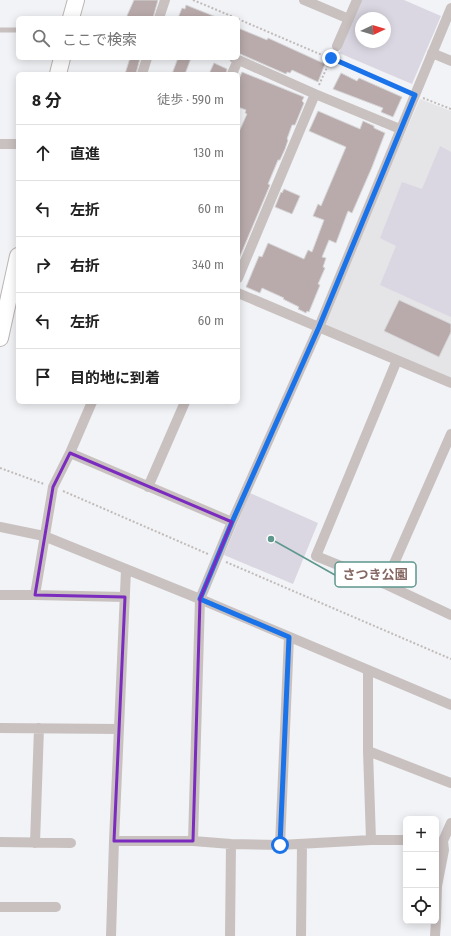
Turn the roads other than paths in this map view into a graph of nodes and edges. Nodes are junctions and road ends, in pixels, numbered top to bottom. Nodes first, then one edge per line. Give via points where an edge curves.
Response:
1 (76, 0) edge
2 (165, 0) edge
3 (304, 0) edge
4 (357, 0) edge
5 (451, 8) edge
6 (72, 16) edge
7 (161, 16) edge
8 (349, 19) junction
9 (0, 30) edge
10 (16, 30) edge
11 (337, 46) dead end
12 (432, 53) junction
13 (62, 60) edge
14 (146, 60) edge
15 (236, 60) edge
16 (238, 60) edge
17 (451, 61) edge
18 (58, 72) edge
19 (143, 72) edge
20 (233, 72) edge
21 (315, 94) junction
22 (400, 129) junction
23 (0, 144) edge
24 (16, 144) edge
25 (16, 264) edge
26 (240, 273) edge
27 (240, 294) edge
28 (3, 313) edge
29 (319, 327) junction
30 (0, 338) edge
31 (397, 360) junction
32 (451, 383) edge
33 (91, 404) edge
34 (184, 404) edge
35 (451, 434) edge
36 (70, 453) junction
37 (148, 487) junction
38 (232, 522) junction
39 (0, 527) edge
40 (44, 536) junction
41 (126, 570) junction
42 (385, 584) junction
43 (0, 595) edge
44 (35, 595) junction
45 (125, 597) junction
46 (200, 599) junction
47 (451, 615) edge
48 (289, 637) junction
49 (368, 670) junction
50 (451, 705) edge
51 (0, 728) edge
52 (39, 728) junction
53 (119, 729) junction
54 (368, 750) junction
55 (451, 783) edge
56 (451, 823) edge
57 (193, 840) junction
58 (371, 840) junction
59 (403, 840) edge
60 (0, 842) edge
61 (114, 842) junction
62 (443, 842) edge
63 (35, 843) junction
64 (70, 844) dead end
65 (231, 844) junction
66 (302, 844) junction
67 (280, 845) junction
68 (438, 888) edge
69 (0, 907) edge
70 (56, 907) dead end
71 (436, 924) edge
72 (111, 936) edge
73 (230, 936) edge
74 (301, 936) edge
75 (435, 936) edge

1 - 6 main road
2 - 7 street
3 - 8 street
4 - 8 street
5 - 12 street
8 - 11 street
9 - 10 lane
12 - 17 street
12 - 22 street
13 - 18 main road
14 - 19 street
15 - 20 street
16 - 21 street
21 - 22 street
21 - 26 street
22 - 29 street
23 - 24 street
25 - 28 main road
27 - 29 street
28 - 30 main road
29 - 31 street
29 - 38 street
31 - 32 street
31 - 42 street via 316,556
33 - 36 street
34 - 37 street
35 - 42 street
36 - 37 street
36 - 40 street via 53,487
37 - 38 street
38 - 46 street
39 - 40 street
40 - 41 street
40 - 44 street
41 - 45 street
41 - 46 street
42 - 47 street
43 - 44 street
44 - 45 street
45 - 53 street
46 - 48 street
46 - 57 street
48 - 49 street
48 - 67 street
49 - 50 street
49 - 54 street
51 - 52 street
52 - 53 street
52 - 63 street
53 - 61 street
54 - 55 street
54 - 58 street
56 - 62 street
57 - 61 street
57 - 65 street
58 - 59 street
58 - 66 street
60 - 63 street
61 - 72 street
62 - 68 street
63 - 64 street
65 - 67 street
65 - 73 street
66 - 67 street
66 - 74 street
69 - 70 street
71 - 75 street

